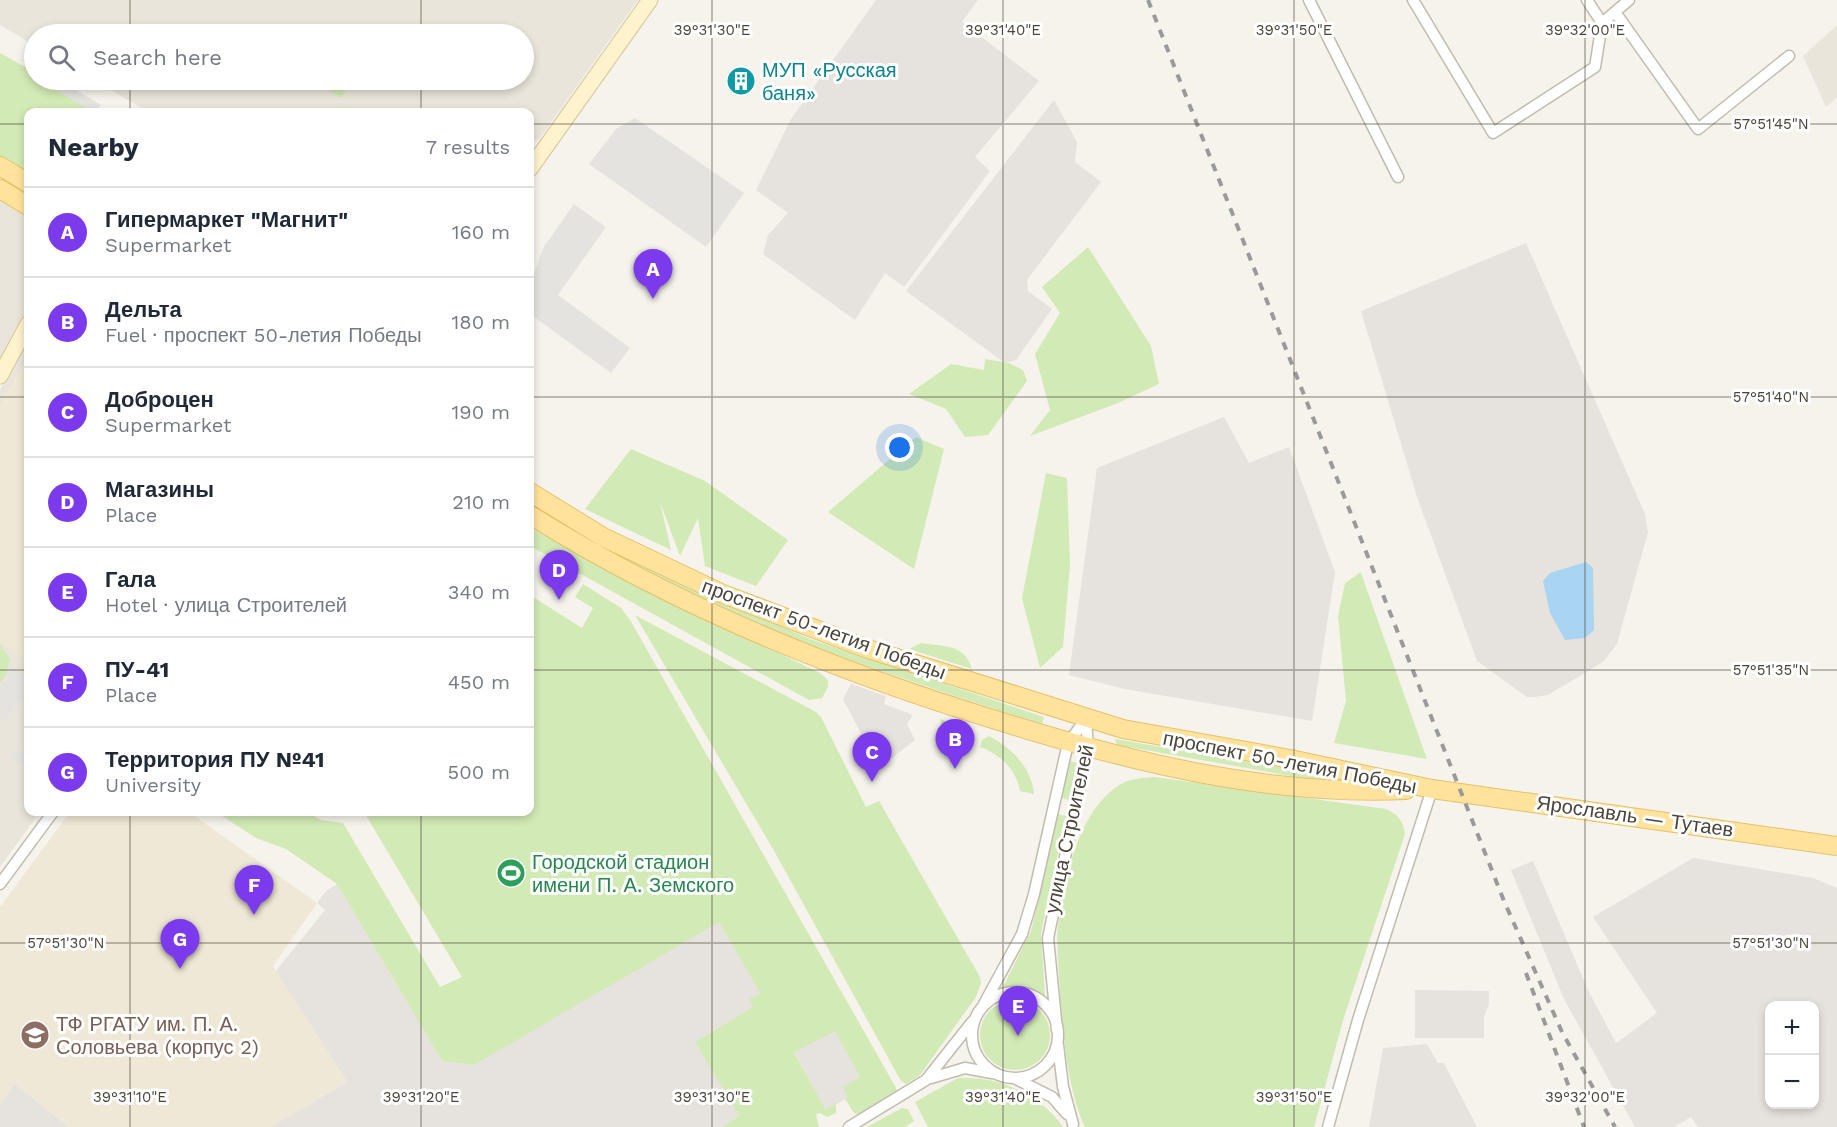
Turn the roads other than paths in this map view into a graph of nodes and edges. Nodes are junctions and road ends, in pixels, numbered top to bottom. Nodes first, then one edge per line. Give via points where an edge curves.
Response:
1 (650, 0) edge
2 (1309, 0) edge
3 (1413, 0) edge
4 (1587, 0) edge
5 (1629, 0) edge
6 (1615, 12) junction
7 (1602, 23) junction
8 (1789, 56) dead end
9 (534, 163) edge
10 (0, 166) edge
11 (1398, 177) dead end
12 (24, 181) edge
13 (0, 189) edge
14 (24, 204) edge
15 (24, 331) edge
16 (0, 376) edge
17 (534, 494) edge
18 (534, 517) edge
19 (1086, 719) junction
20 (1068, 742) junction
21 (1088, 748) junction
22 (1432, 789) junction
23 (50, 816) edge
24 (1837, 846) edge
25 (0, 884) edge
26 (984, 1004) junction
27 (975, 1018) junction
28 (1057, 1035) junction
29 (997, 1074) junction
30 (1014, 1078) junction
31 (926, 1080) junction
32 (1074, 1125) edge
33 (849, 1127) edge
34 (1328, 1127) edge

1 - 9 street
2 - 11 street
3 - 7 street via 1493,133 1595,67
4 - 7 street
5 - 6 street
6 - 7 street
6 - 8 street via 1698,129
10 - 12 main road
13 - 14 main road
15 - 16 street
17 - 19 main road, проспект 50-летия Победы via 640,556 723,594 868,649
18 - 20 main road, проспект 50-летия Победы via 640,578 803,654 903,691
19 - 20 street, улица Строителей
19 - 21 street, улица Строителей
19 - 22 main road, проспект 50-летия Победы
20 - 21 main road, проспект 50-летия Победы
20 - 26 street, улица Строителей via 1028,915 1008,963
21 - 22 main road, проспект 50-летия Победы via 1152,764 1317,790
21 - 28 street, улица Строителей via 1049,930
22 - 24 main road, Ярославль — Тутаев
22 - 34 street
23 - 25 street
26 - 27 street
26 - 28 street via 1015,992 1032,996 1054,1018
27 - 29 street via 971,1035 975,1052
27 - 31 street
28 - 30 street via 1054,1052 1045,1066 1031,1075
28 - 32 street, улица Строителей via 1063,1087
29 - 30 street
29 - 31 street via 965,1068
30 - 32 street via 1052,1097
31 - 33 street

